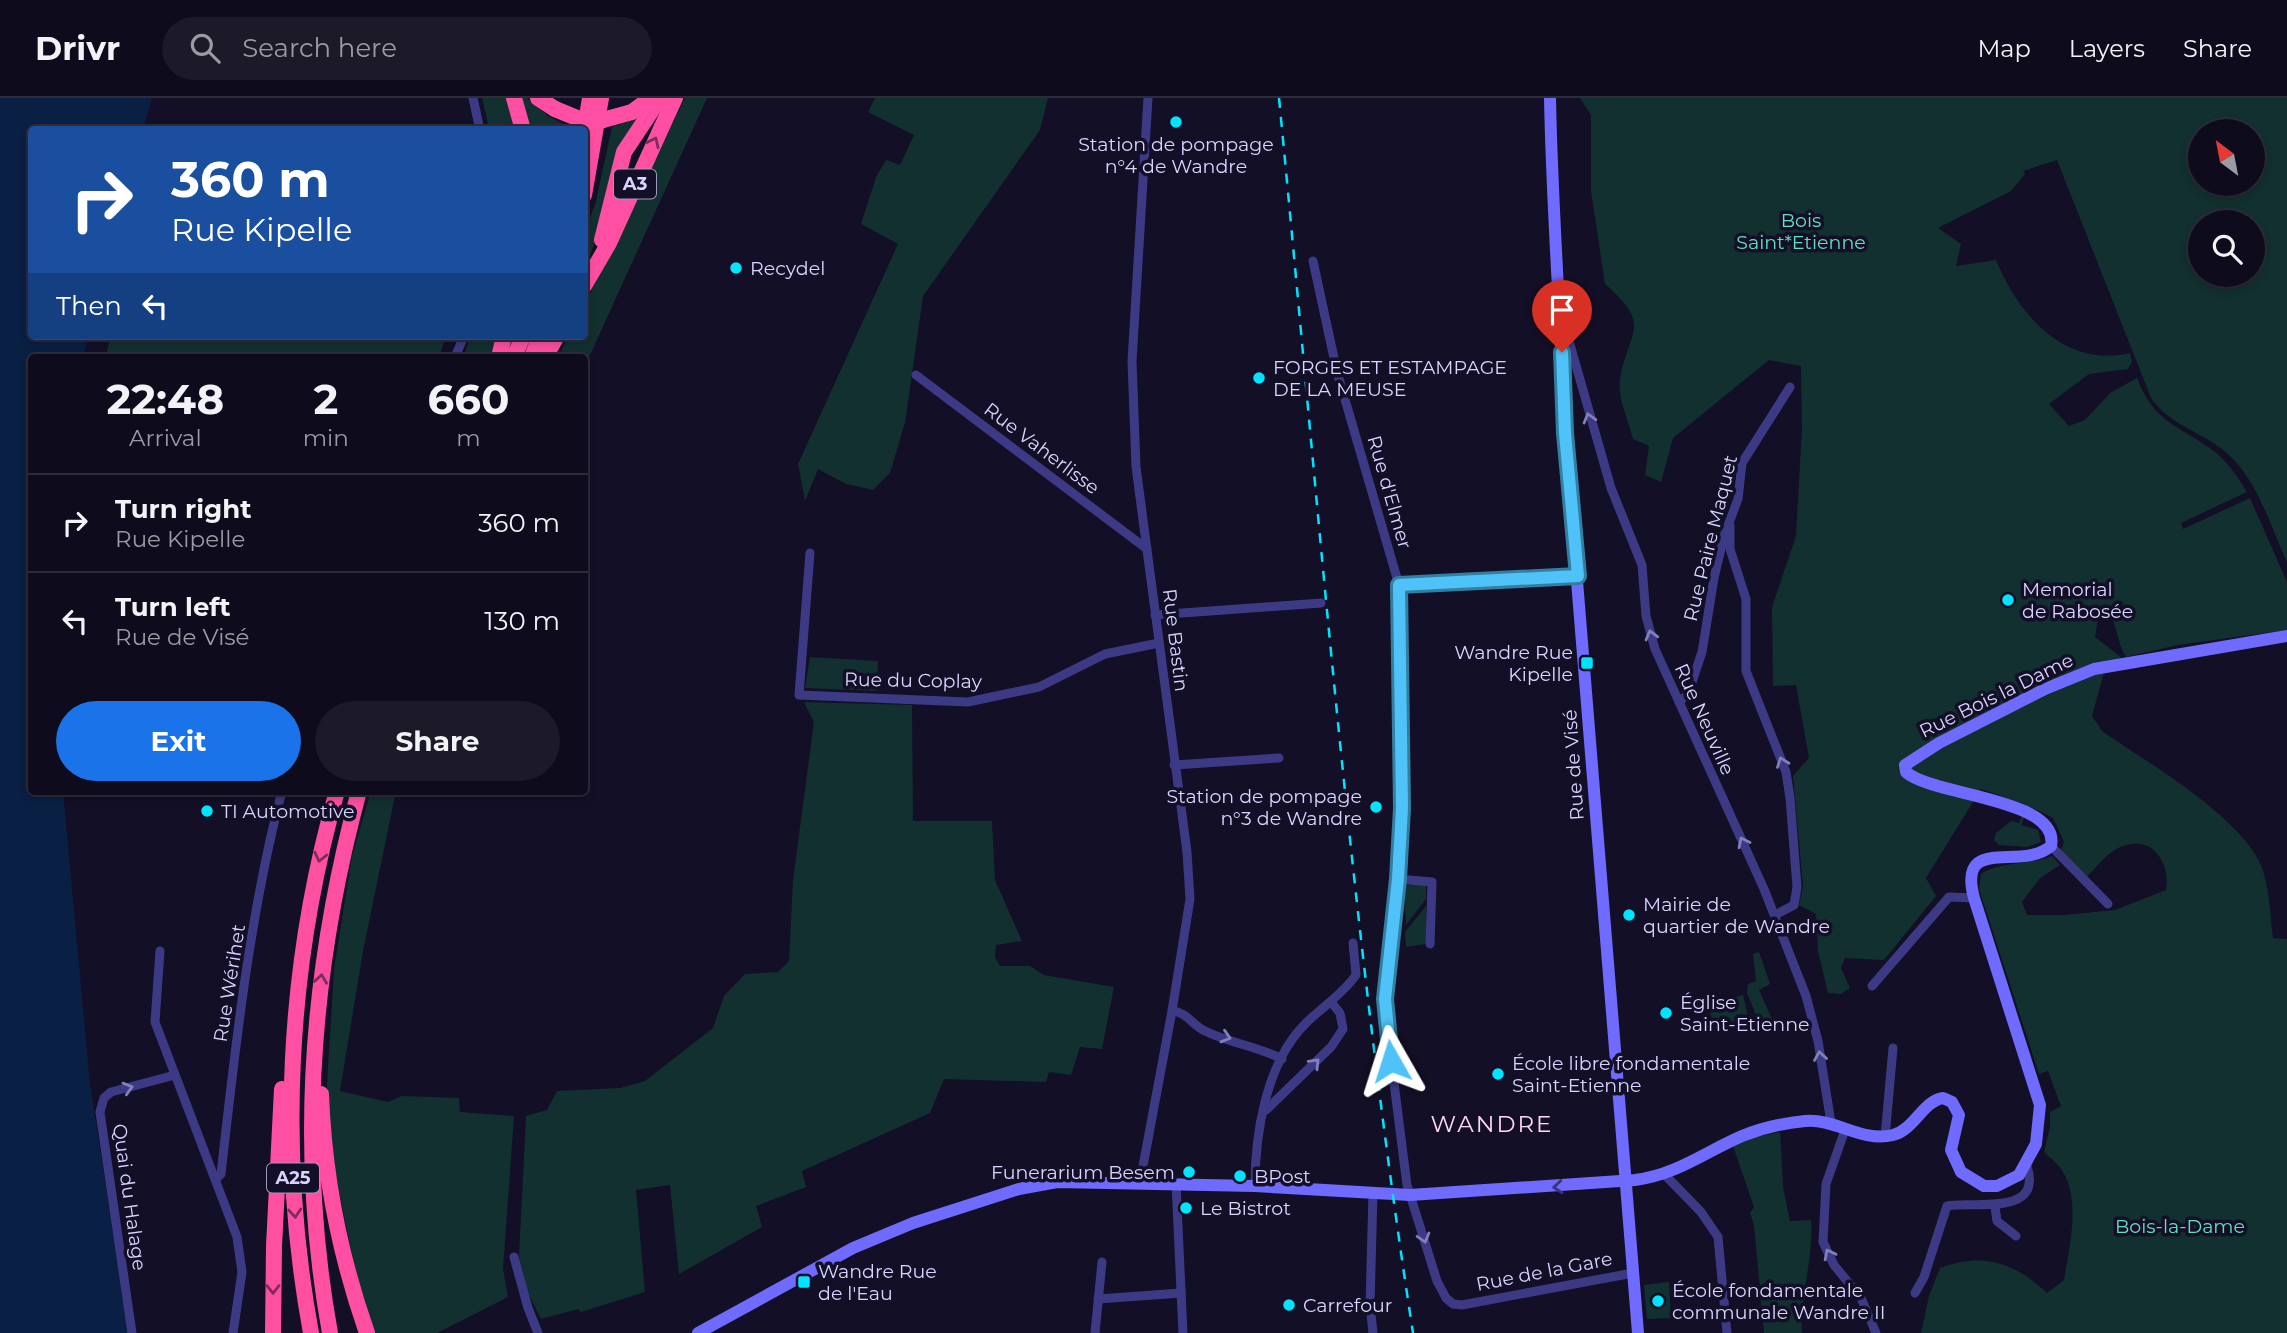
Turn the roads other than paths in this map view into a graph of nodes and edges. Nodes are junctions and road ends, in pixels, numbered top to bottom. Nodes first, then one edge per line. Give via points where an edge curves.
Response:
1 (473, 98) edge
2 (514, 98) edge
3 (581, 98) edge
4 (590, 98) edge
5 (601, 98) edge
6 (651, 98) edge
7 (660, 98) edge
8 (675, 98) edge
9 (1148, 98) edge
10 (1550, 101) edge
11 (546, 102) edge
12 (479, 126) edge
13 (522, 126) edge
14 (580, 126) edge
15 (585, 126) edge
16 (588, 172) edge
17 (1313, 261) dead end
18 (593, 270) junction
19 (588, 279) edge
20 (1561, 324) junction
21 (916, 375) dead end
22 (1790, 387) dead end
23 (1730, 525) junction
24 (1147, 549) junction
25 (810, 552) dead end
26 (1578, 576) junction
27 (1399, 585) junction
28 (1321, 603) dead end
29 (1156, 615) junction
30 (2287, 636) edge
31 (1159, 643) junction
32 (1679, 702) junction
33 (1279, 758) dead end
34 (1174, 765) junction
35 (281, 795) edge
36 (336, 795) edge
37 (358, 795) edge
38 (2051, 846) junction
39 (1398, 879) junction
40 (1974, 898) junction
41 (2108, 904) dead end
42 (1775, 915) junction
43 (1353, 943) dead end
44 (1430, 944) dead end
45 (160, 951) dead end
46 (1872, 986) dead end
47 (1331, 1002) junction
48 (1172, 1011) junction
49 (296, 1022) junction
50 (314, 1047) junction
51 (1893, 1048) dead end
52 (1282, 1059) junction
53 (175, 1075) junction
54 (1266, 1110) junction
55 (1831, 1123) junction
56 (1845, 1130) junction
57 (1885, 1137) junction
58 (2026, 1166) junction
59 (1665, 1175) junction
60 (216, 1180) junction
61 (1626, 1181) junction
62 (1140, 1182) junction
63 (1176, 1184) junction
64 (1255, 1186) junction
65 (1373, 1193) junction
66 (1410, 1195) junction
67 (1995, 1207) junction
68 (2016, 1236) dead end
69 (514, 1257) dead end
70 (1102, 1262) dead end
71 (1633, 1272) junction
72 (1181, 1293) junction
73 (1915, 1293) dead end
74 (1098, 1299) junction
75 (1462, 1305) joint
76 (132, 1333) edge
77 (233, 1333) edge
78 (273, 1333) edge
79 (311, 1333) edge
80 (330, 1333) edge
81 (367, 1333) edge
82 (538, 1333) edge
83 (698, 1333) edge
84 (1096, 1333) edge
85 (1183, 1333) edge
86 (1373, 1333) edge
87 (1638, 1333) edge
88 (1727, 1333) edge
89 (1876, 1333) edge

1 - 12 street
2 - 13 highway
3 - 14 highway
4 - 15 highway
5 - 16 highway
6 - 11 highway, bridge via 621,116 585,120
7 - 18 highway, A3 via 624,152
18 -> 8 highway, A3
9 - 24 street, Rue Bastin via 1132,361 1136,467
10 - 20 street, Rue de Visé via 1553,249
17 - 27 street, Rue d'Elmer via 1337,372
18 - 19 highway, A3
20 - 26 street, Rue de Visé
32 -> 20 street, Rue Neuville via 1655,649 1646,616 1642,565 1611,488
21 - 24 street, Rue Vaherlisse
22 - 23 street, Rue Paire Maquet via 1742,463
23 - 32 street, Rue Paire Maquet via 1714,578 1697,674
42 -> 23 street via 1794,905 1797,887 1790,798 1786,772 1746,671 1746,598 1730,548
24 - 29 street, Rue Bastin
25 - 31 street, Rue du Coplay via 799,695 968,702 1039,687 1105,654
26 - 27 street
26 - 61 street, Rue de Visé
27 - 39 street, Rue d'Elmer via 1402,808
28 - 29 street
29 - 31 street, Rue Bastin
30 - 38 street, Rue Bois la Dame via 2094,669 2045,688 1905,765 1906,772 1921,782 1991,798 2032,816 2050,829
31 - 34 street, Rue Bastin
42 -> 32 street, Rue Neuville
33 - 34 street
34 - 48 street, Rue Bastin via 1189,899
35 - 60 street, Rue Wérihet via 234,1061 221,1174
36 -> 49 highway, A25 via 309,911
50 -> 37 highway, A25 via 335,888
38 - 40 street via 2039,854 1975,864 1970,873
38 - 41 street, Rue Bois la Dame
39 - 44 street via 1432,882
39 - 66 street, Rue d'Elmer via 1385,999
40 - 46 street via 1949,897
40 - 58 street via 2040,1105 2036,1144
55 -> 42 street, Rue Neuville via 1812,1014
43 - 47 street via 1356,975
45 - 53 street via 155,1022
47 - 52 street via 1304,1025
54 -> 47 street via 1331,1047 1343,1029 1340,1013
48 -> 52 street via 1206,1031
48 - 62 street, Rue Bastin
49 -> 78 highway, A25 via 284,1061 279,1125
49 -> 79 highway, A25 via 293,1193
50 - 80 highway, A25 via 312,1170
50 - 81 highway, A25 via 335,1219
51 - 57 street
52 - 54 street via 1269,1088
53 - 60 street
76 -> 53 street, Quai du Halage via 100,1112 104,1098 111,1093
54 - 64 street via 1257,1132
55 - 56 street
55 - 59 street via 1809,1120 1755,1131
56 - 57 street
89 -> 56 street via 1861,1298 1834,1265 1823,1242 1826,1184
57 - 58 street via 1908,1129 1933,1102 1943,1098 1952,1102 1959,1115 1951,1150 1961,1172 1984,1186 1997,1186 2011,1181
58 - 67 street via 2028,1184 2022,1193
59 - 61 street
59 - 88 street via 1718,1237
60 - 77 street via 237,1237 242,1272
61 -> 66 street
61 - 71 street, Rue de Visé
62 - 63 street
62 - 83 street via 1057,1182 926,1218 853,1248
63 - 64 street
63 - 72 street
64 - 65 street
65 - 66 street
65 - 86 street
66 -> 75 street, Rue d'Elmer via 1437,1281 1453,1304
67 - 68 street via 1997,1221
67 - 73 street via 1947,1206
69 - 82 street
70 - 74 street
71 - 75 street, Rue de la Gare
71 - 87 street, Rue de Visé
72 - 74 street
72 - 85 street
74 - 84 street

